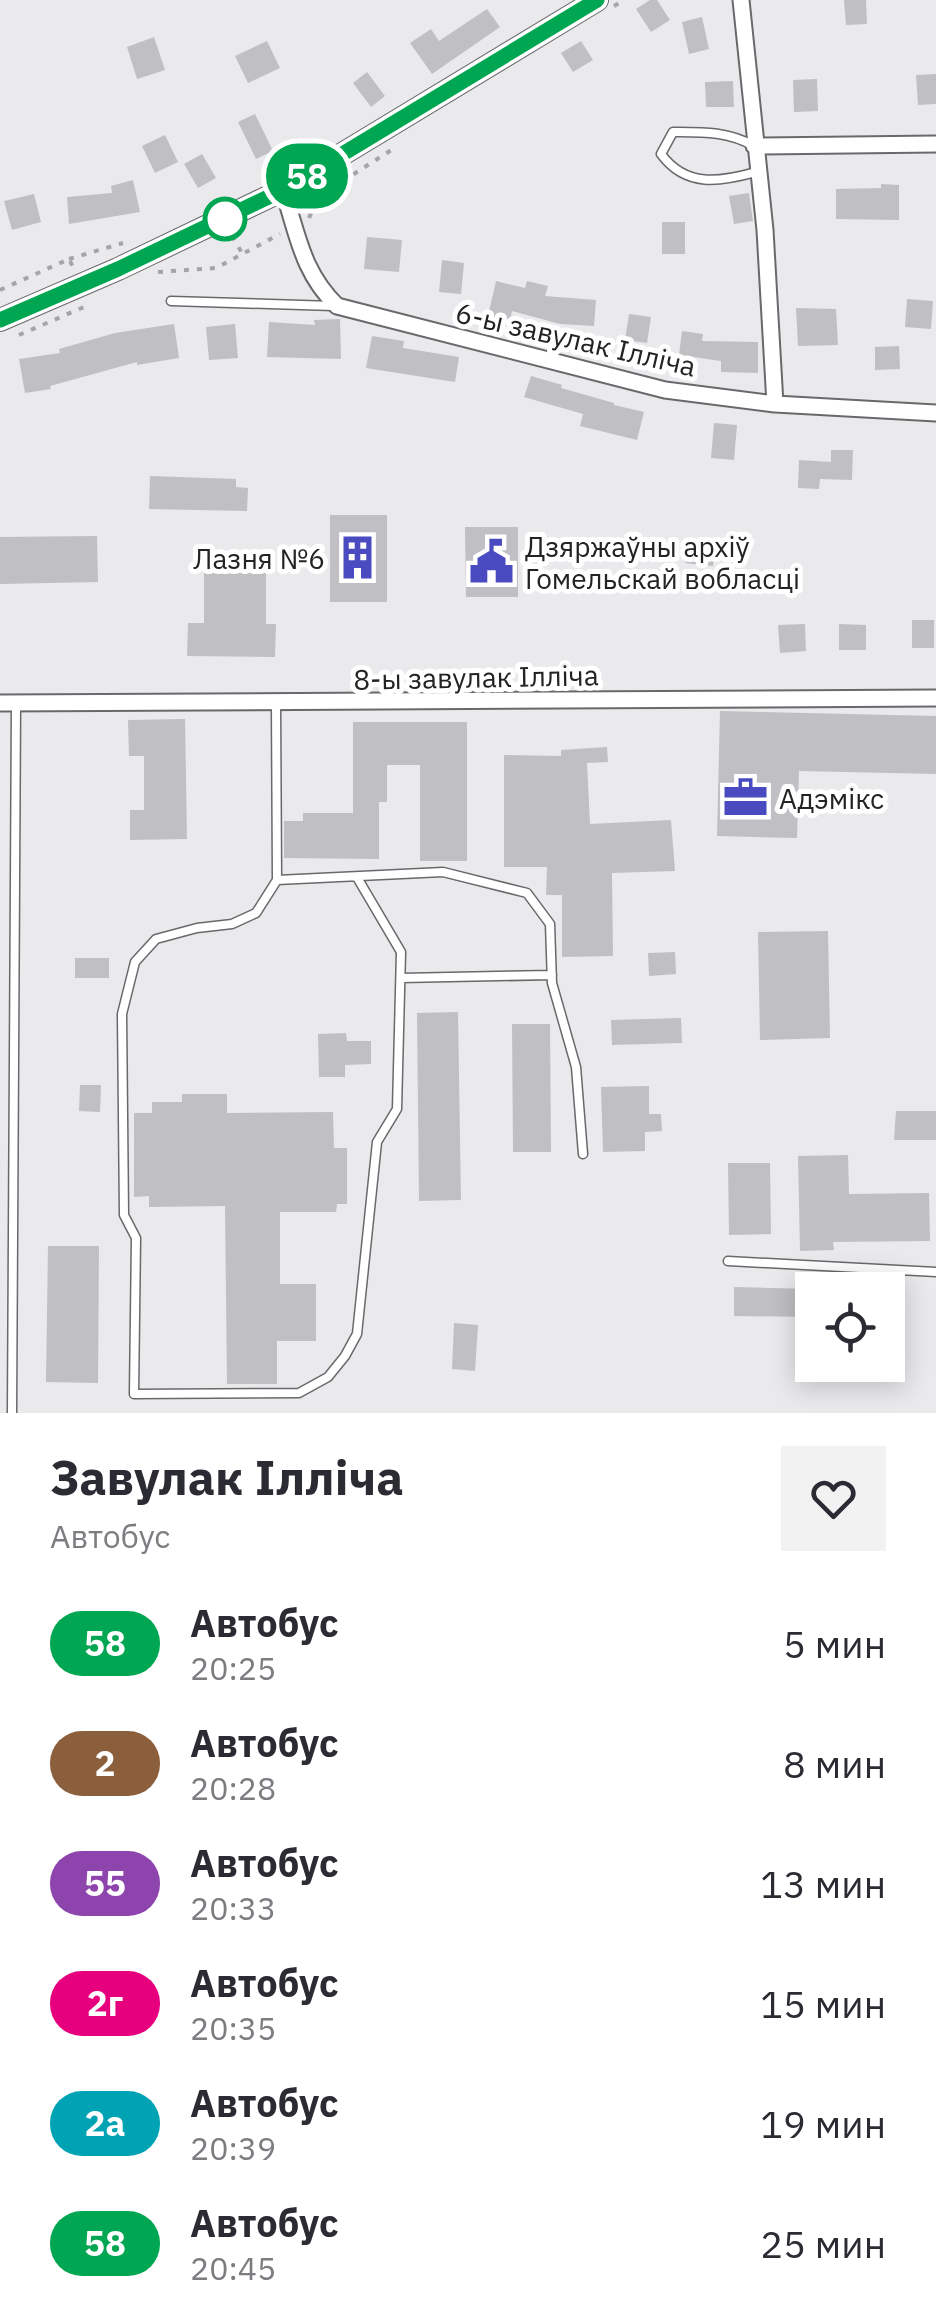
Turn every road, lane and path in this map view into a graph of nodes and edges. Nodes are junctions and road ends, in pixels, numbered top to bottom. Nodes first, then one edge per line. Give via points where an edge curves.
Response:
1 (597, 0) edge
2 (740, 0) edge
3 (936, 144) edge
4 (754, 146) junction
5 (756, 172) junction
6 (283, 190) junction
7 (272, 236) dead end
8 (156, 272) dead end
9 (171, 301) dead end
10 (337, 306) junction
11 (0, 320) edge
12 (775, 404) junction
13 (936, 414) edge
14 (936, 698) edge
15 (8, 703) edge
16 (276, 704) junction
17 (358, 879) junction
18 (277, 880) junction
19 (552, 975) junction
20 (401, 978) junction
21 (12, 1079) junction
22 (0, 1080) edge
23 (584, 1154) dead end
24 (728, 1261) dead end
25 (936, 1272) edge
26 (12, 1413) edge

1 - 6 street
2 - 4 street
3 - 4 street
4 - 5 street
4 - 5 lane via 716,132 673,132 661,154 674,172 694,178 724,181
5 - 12 street
6 - 10 street via 302,256
6 - 11 street
7 - 8 path via 216,268
9 - 10 lane
10 - 12 street, 6-ы завулак Ілліча via 665,390
12 - 13 street, 6-ы завулак Ілліча
14 - 16 street, 8-ы завулак Ілліча
15 - 16 street, 8-ы завулак Ілліча
15 - 21 lane, 8-ы завулак Ілліча
16 - 18 lane
17 - 18 lane
17 - 19 lane via 442,872 527,894 550,924
17 - 20 lane via 402,952
18 - 20 lane via 256,913 156,939 135,962 122,1014 124,1216 136,1238 134,1394 300,1392 345,1356 357,1334 377,1142 397,1109
19 - 20 lane
19 - 23 lane via 576,1067
21 - 22 lane
21 - 26 lane, 8-ы завулак Ілліча
24 - 25 lane

